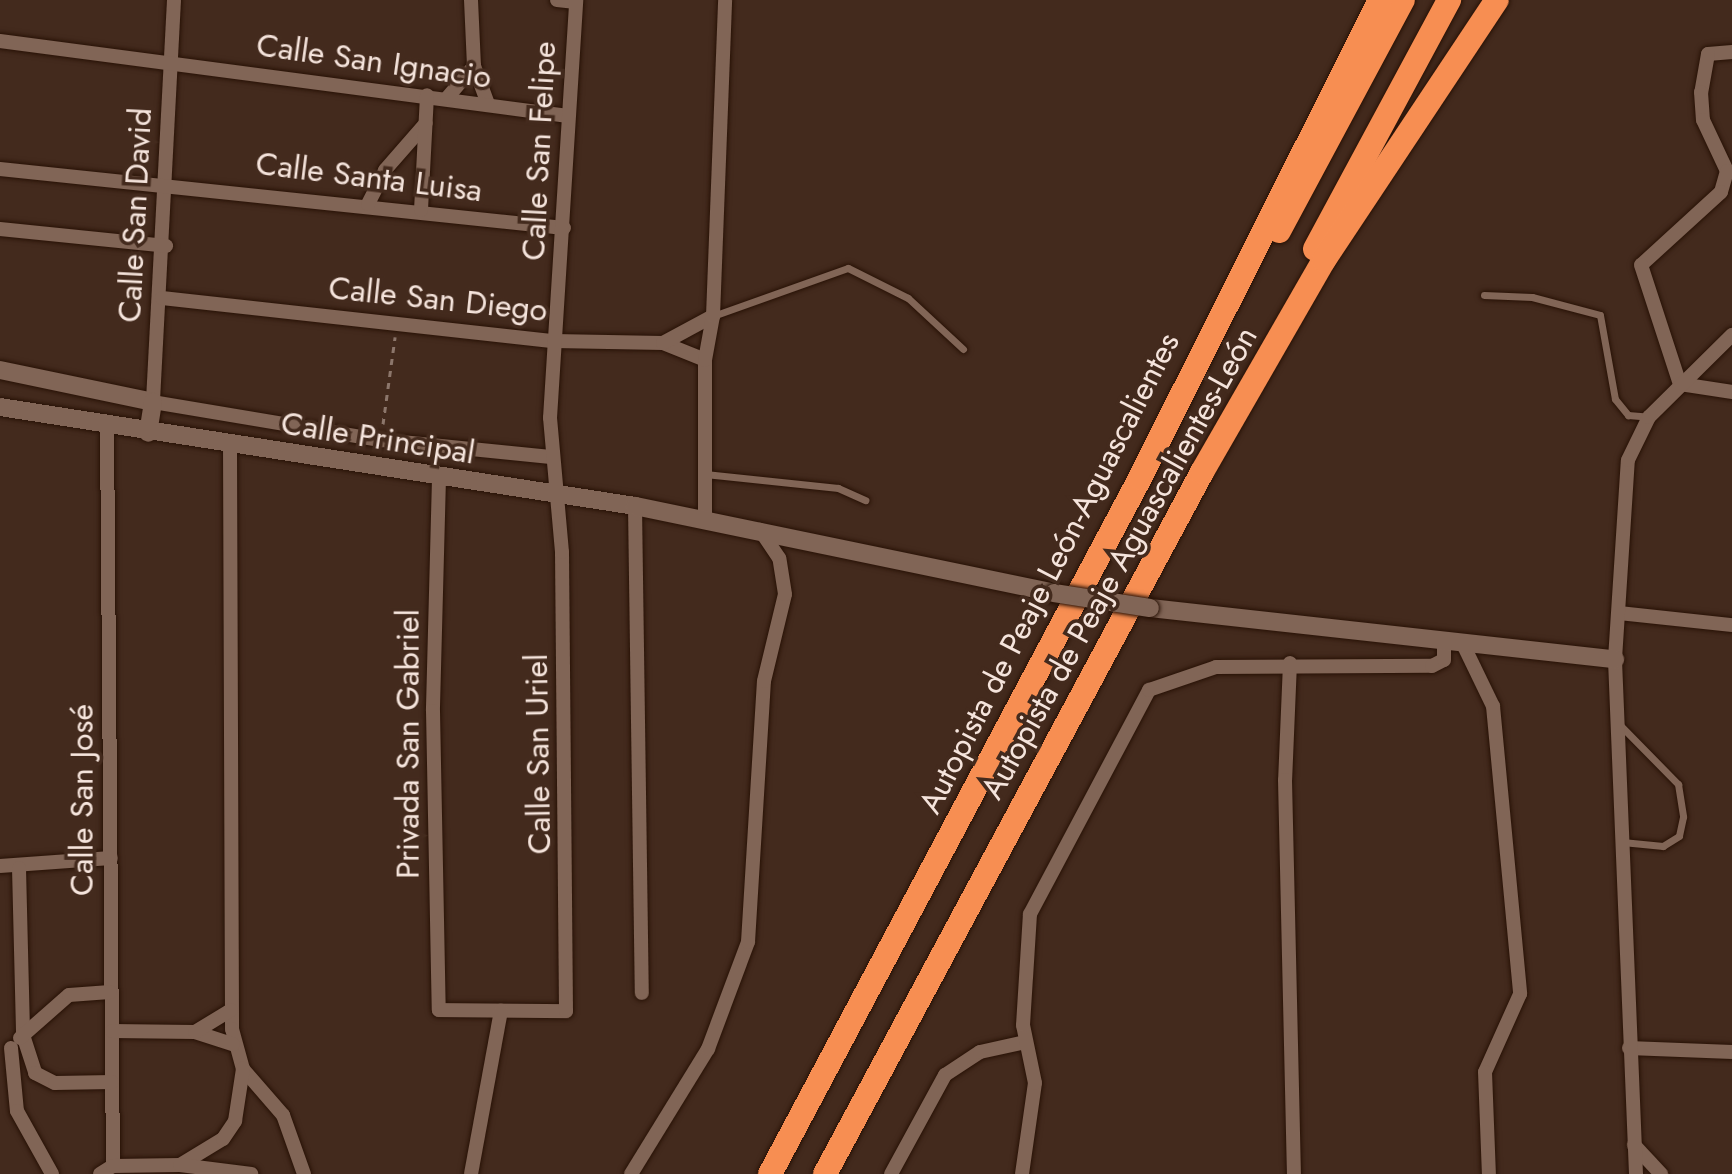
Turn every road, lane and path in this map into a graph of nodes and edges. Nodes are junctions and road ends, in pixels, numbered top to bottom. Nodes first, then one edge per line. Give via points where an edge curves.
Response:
1 (174, 0) edge
2 (471, 0) edge
3 (557, 0) edge
4 (725, 0) edge
5 (1380, 0) edge
6 (1403, 0) edge
7 (1449, 0) edge
8 (1497, 0) edge
9 (576, 1) edge
10 (0, 41) edge
11 (1732, 52) edge
12 (173, 63) junction
13 (474, 66) junction
14 (427, 95) junction
15 (447, 98) junction
16 (488, 104) junction
17 (568, 116) junction
18 (426, 123) junction
19 (0, 169) edge
20 (167, 182) junction
21 (368, 204) junction
22 (421, 210) junction
23 (564, 228) junction
24 (0, 229) edge
25 (166, 246) junction
26 (1484, 295) dead end
27 (162, 298) junction
28 (713, 316) junction
29 (396, 322) junction
30 (1732, 335) edge
31 (554, 341) junction
32 (663, 343) junction
33 (963, 349) dead end
34 (705, 360) junction
35 (0, 370) edge
36 (1680, 384) junction
37 (1732, 392) edge
38 (153, 402) junction
39 (0, 407) edge
40 (1649, 417) junction
41 (107, 426) junction
42 (148, 433) junction
43 (381, 440) junction
44 (230, 446) junction
45 (551, 457) junction
46 (1202, 472) junction
47 (705, 474) junction
48 (439, 478) junction
49 (1140, 478) junction
50 (559, 495) junction
51 (865, 500) dead end
52 (635, 506) junction
53 (705, 519) junction
54 (753, 528) junction
55 (1619, 613) junction
56 (1732, 625) edge
57 (1453, 642) junction
58 (1615, 659) junction
59 (1290, 663) junction
60 (1616, 721) junction
61 (1620, 842) junction
62 (111, 858) junction
63 (0, 866) edge
64 (19, 868) junction
65 (110, 992) junction
66 (642, 993) dead end
67 (231, 1010) junction
68 (501, 1011) junction
69 (112, 1031) junction
70 (195, 1032) junction
71 (23, 1035) junction
72 (1025, 1042) junction
73 (233, 1044) junction
74 (1629, 1048) junction
75 (5, 1051) edge
76 (1732, 1052) edge
77 (243, 1069) junction
78 (112, 1082) junction
79 (1634, 1145) junction
80 (180, 1165) junction
81 (109, 1171) edge
82 (52, 1174) edge
83 (251, 1174) edge
84 (304, 1174) edge
85 (471, 1174) edge
86 (631, 1174) edge
87 (770, 1174) edge
88 (825, 1174) edge
89 (891, 1174) edge
90 (1022, 1174) edge
91 (1294, 1174) edge
92 (1489, 1174) edge
93 (1636, 1174) edge
94 (1661, 1174) edge

1 - 12 street, Calle San David
2 - 13 street
3 - 9 street
4 - 28 street
5 - 49 highway, Autopista de Peaje León-Aguascalientes
6 - 49 highway
7 - 46 highway
8 - 46 highway, Autopista de Peaje Aguascalientes-León via 1324,260
9 - 17 street, Calle San Felipe
10 - 12 street, Calle San Ignacio
11 - 36 street via 1708,54 1701,92 1703,120 1727,171 1721,192 1641,265
12 - 14 street, Calle San Ignacio
12 - 20 street, Calle San David
13 - 15 street
13 - 16 street
14 - 15 street, Calle San Ignacio
14 - 18 street
15 - 16 street, Calle San Ignacio
16 - 17 street, Calle San Ignacio
17 - 23 street, Calle San Felipe
18 - 21 street via 385,170
18 - 22 street
19 - 20 street, Calle Santa Luisa
20 - 21 street, Calle Santa Luisa
20 - 25 street, Calle San David
21 - 22 street, Calle Santa Luisa
22 - 23 street, Calle Santa Luisa
23 - 31 street, Calle San Felipe
24 - 25 street
25 - 27 street, Calle San David
26 - 40 lane via 1532,297 1600,315 1615,399 1628,415
27 - 29 street, Calle San Diego
27 - 38 street, Calle San David
28 - 32 street
28 - 33 lane via 848,268 908,298
28 - 34 street
29 - 31 street, Calle San Diego
29 - 43 path
30 - 36 street
31 - 32 street, Calle San Diego
31 - 45 street, Calle San Felipe
32 - 34 street, Calle San Diego
34 - 47 street
35 - 38 street
36 - 37 street
36 - 40 street
38 - 42 street, Calle San David
38 - 43 street
39 - 41 street, Calle Principal
40 - 55 street via 1628,460
41 - 42 street, Calle Principal
41 - 62 street, Calle San José
42 - 44 street, Calle Principal
43 - 45 street
44 - 48 street, Calle Principal
44 - 67 street
45 - 50 street, Calle San Felipe
46 - 88 highway, Autopista de Peaje Aguascalientes-León
47 - 51 lane via 838,488
47 - 53 street
48 - 50 street, Calle Principal
48 - 68 street, Privada San Gabriel via 433,711 439,1010
49 - 87 highway, Autopista de Peaje León-Aguascalientes
50 - 52 street, Calle Principal
50 - 68 street, Calle San Uriel via 566,1011
52 - 53 street, Calle Principal
52 - 66 street
53 - 54 street, Calle Principal
54 - 57 street, Calle Principal, bridge via 1054,593
54 - 86 street via 779,558 785,594 764,681 748,942 708,1049
55 - 56 street
55 - 58 street
57 - 58 street, Calle Principal
57 - 59 street via 1444,660 1432,666
57 - 92 street via 1493,706 1520,994 1485,1072
58 - 60 street
59 - 72 street via 1216,667 1149,690 1030,914
59 - 91 street via 1285,780
60 - 61 street
60 - 61 lane via 1678,784 1683,817 1679,836 1663,846
61 - 74 street
62 - 64 street
62 - 65 street, Calle San José
63 - 64 street
64 - 71 street
65 - 69 street, Calle San José
65 - 71 street via 69,995
67 - 70 street
67 - 73 street
68 - 85 street
69 - 70 street
69 - 78 street, Calle San José
70 - 73 street
71 - 75 street
71 - 78 street via 35,1073 55,1083
72 - 89 street via 980,1052 945,1075
72 - 90 street via 1035,1083
73 - 77 street
74 - 76 street
74 - 79 street
75 - 82 street via 17,1111
77 - 80 street via 235,1121 223,1139
77 - 84 street via 283,1115
78 - 81 street, Calle San José
79 - 93 street
79 - 94 street
80 - 81 street
80 - 83 street

